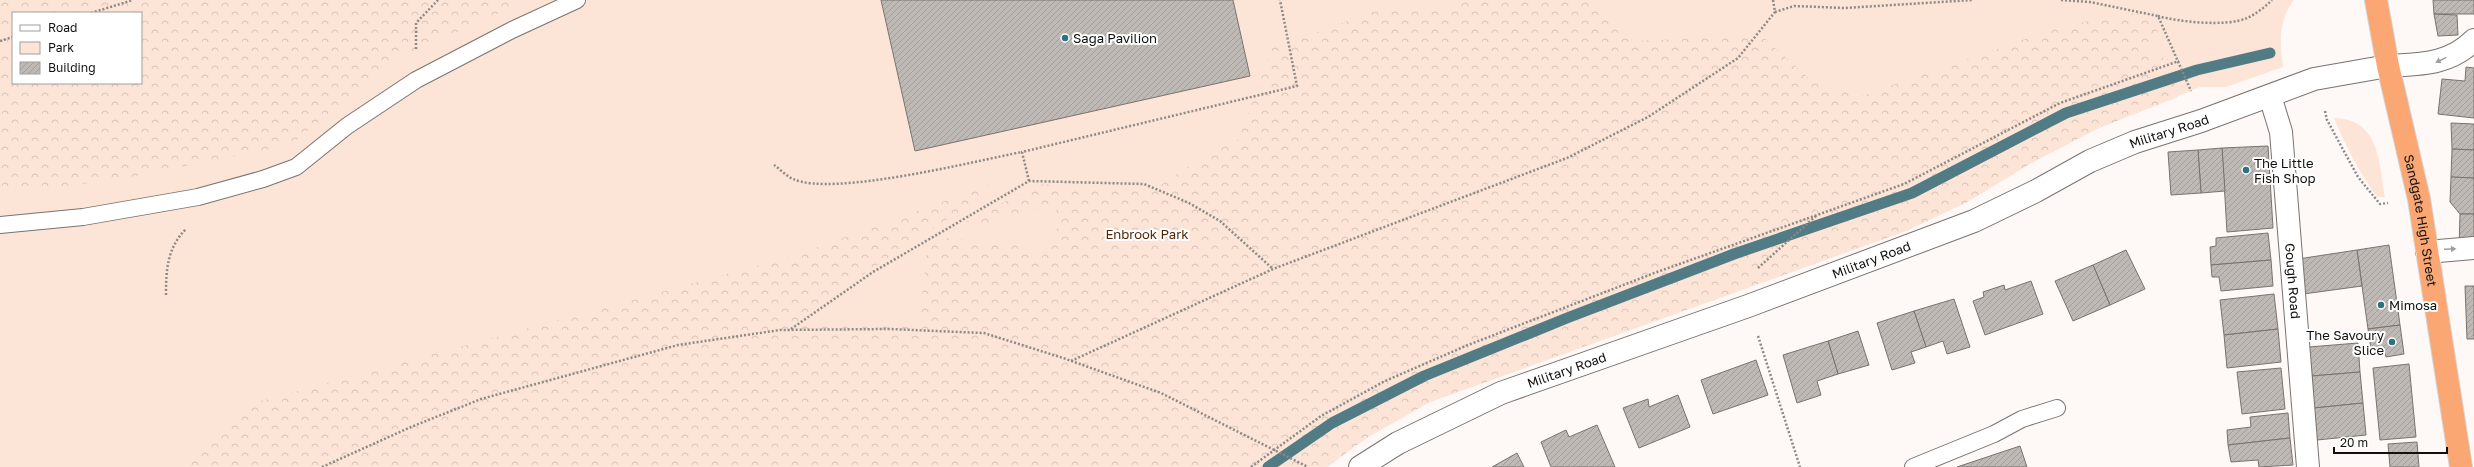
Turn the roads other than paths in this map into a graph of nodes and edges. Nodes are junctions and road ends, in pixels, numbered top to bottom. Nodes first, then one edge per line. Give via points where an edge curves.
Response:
1 (577, 0) edge
2 (2376, 0) edge
3 (2474, 40) edge
4 (2388, 66) junction
5 (2270, 96) junction
6 (0, 225) edge
7 (2474, 248) edge
8 (2426, 252) junction
9 (2057, 408) dead end
10 (1360, 467) edge
11 (1913, 467) edge
12 (2308, 467) edge
13 (2461, 467) edge

1 - 6 lane via 512,30 416,80 347,126 296,167 263,179 198,196 99,214
2 - 4 highway, Sandgate High Street
3 -> 4 main road, Military Road via 2467,47 2434,64
4 - 5 main road, Military Road via 2314,78
4 - 8 highway, Sandgate High Street via 2418,190
5 - 10 main road, Military Road via 2135,142 2090,161 1974,221 1748,306 1501,393 1398,443
5 - 12 main road, Gough Road via 2281,132
8 -> 7 main road
8 - 13 highway, Sandgate High Street
9 - 11 lane via 2022,419 1994,434

